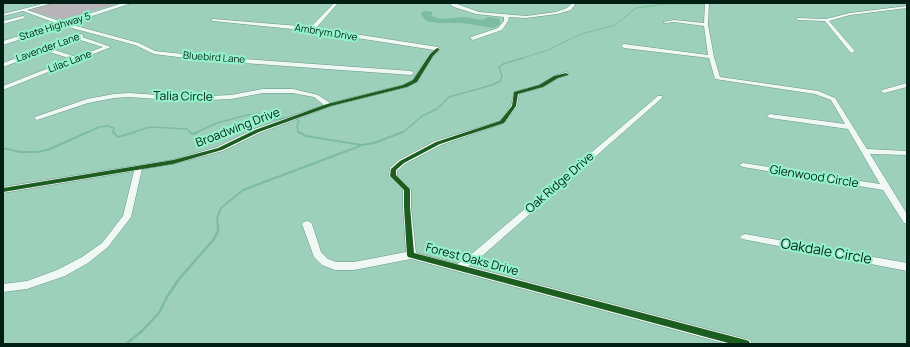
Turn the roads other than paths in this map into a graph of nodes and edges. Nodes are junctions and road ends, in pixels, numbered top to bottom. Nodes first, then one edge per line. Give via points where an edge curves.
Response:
1 (32, 3) edge
2 (51, 3) edge
3 (130, 3) edge
4 (336, 3) edge
5 (451, 3) edge
6 (574, 3) edge
7 (707, 3) edge
8 (43, 5) junction
9 (907, 7) edge
10 (24, 11) junction
11 (33, 14) junction
12 (3, 15) edge
13 (507, 16) junction
14 (798, 19) dead end
15 (213, 20) dead end
16 (826, 20) junction
17 (665, 22) dead end
18 (3, 23) edge
19 (63, 24) junction
20 (706, 25) junction
21 (312, 29) junction
22 (94, 32) junction
23 (78, 38) junction
24 (473, 38) dead end
25 (3, 43) edge
26 (624, 46) dead end
27 (46, 49) junction
28 (438, 49) joint
29 (852, 51) dead end
30 (3, 57) edge
31 (711, 57) junction
32 (77, 59) junction
33 (14, 60) junction
34 (3, 65) edge
35 (411, 73) dead end
36 (566, 74) dead end
37 (907, 85) edge
38 (3, 88) edge
39 (884, 91) dead end
40 (660, 97) dead end
41 (328, 105) junction
42 (770, 116) dead end
43 (37, 118) dead end
44 (851, 127) junction
45 (866, 152) junction
46 (907, 153) edge
47 (743, 165) dead end
48 (139, 167) junction
49 (886, 188) junction
50 (3, 190) edge
51 (907, 221) edge
52 (307, 224) dead end
53 (745, 237) dead end
54 (411, 255) junction
55 (907, 267) edge
56 (458, 268) junction
57 (3, 288) edge
58 (746, 344) edge

1 - 8 street
2 - 8 street
3 - 19 main road, State Highway 5
4 - 21 street
5 - 13 street via 467,10
6 - 13 street via 557,13 526,17
7 - 20 street
8 - 10 street
9 - 16 street via 850,14
10 - 11 street, Bluebird Lane
10 - 12 street
11 - 18 street
11 - 19 street, Bluebird Lane
13 - 24 street via 500,29
14 - 16 street
15 - 21 street, Ambrym Drive
16 - 29 street
17 - 20 street
19 - 22 street, Bluebird Lane
19 - 25 main road, State Highway 5
20 - 31 street
21 - 28 street, Ambrym Drive
22 - 23 street, Lavender Lane
22 - 35 street, Bluebird Lane via 137,44 154,52 176,55
23 - 27 street, Lavender Lane
23 - 32 street, Lilac Lane via 108,46
26 - 31 street
27 - 32 street
27 - 33 street, Lavender Lane
28 - 41 street, Broadwing Drive via 431,55 415,81 405,86
30 - 33 street
31 - 44 street via 716,75 721,79 816,92 830,97
32 - 38 street, Lilac Lane
33 - 34 street, Lavender Lane
36 - 54 street, Forest Oaks Drive via 516,94 514,106 502,122 438,143 402,162 394,170 394,176 407,189
37 - 39 street
40 - 56 street, Oak Ridge Drive via 471,260
41 - 43 street, Talia Circle via 316,96 293,91 263,91 230,97 188,99 124,95 87,101
41 - 48 street, Broadwing Drive via 220,149 172,162
42 - 44 street
44 - 45 street
45 - 46 street
45 - 49 street
47 - 49 street, Glenwood Circle
48 - 50 street, Broadwing Drive
48 - 57 street via 127,218 105,245 61,273 27,285
49 - 51 street
52 - 54 street via 317,254 325,262 335,266 354,266
53 - 55 street, Oakdale Circle
54 - 56 street, Forest Oaks Drive
56 - 58 street, Forest Oaks Drive

